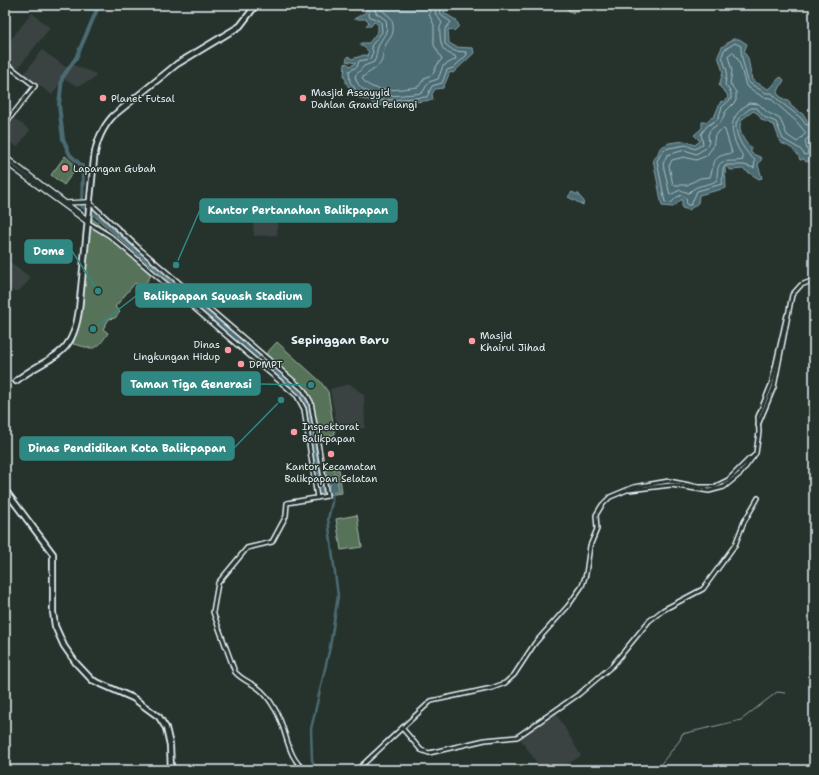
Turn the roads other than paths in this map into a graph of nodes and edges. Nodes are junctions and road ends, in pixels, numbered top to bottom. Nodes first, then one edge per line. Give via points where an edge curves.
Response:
1 (256, 5) edge
2 (5, 63) edge
3 (5, 124) edge
4 (5, 156) edge
5 (5, 162) edge
6 (65, 203) junction
7 (88, 204) junction
8 (86, 222) junction
9 (814, 280) edge
10 (16, 381) dead end
11 (5, 490) edge
12 (318, 498) junction
13 (758, 498) dead end
14 (402, 728) junction
15 (171, 770) edge
16 (305, 770) edge
17 (357, 770) edge

1 - 7 highway via 240,26 173,67 107,122 95,152
2 - 3 street via 35,86
4 - 6 main road
5 - 8 main road
6 - 7 main road
6 - 8 main road via 84,217
7 - 8 highway
7 - 12 street via 308,394 314,411 325,497
8 - 10 highway via 79,310 73,337 61,352
8 - 12 street via 110,236 299,399 304,409
9 - 14 street via 800,285 789,302 771,385 758,417 756,452 736,478 719,490 697,490 670,485 629,490 610,497 596,515 597,529 589,550 586,574 580,590 535,643 514,675 505,683 492,688 431,701
11 - 15 highway via 53,554 53,612 55,626 64,646 92,680 133,698 159,717 166,728 170,745
12 - 16 street via 287,503 286,516 272,542 247,548 218,582 213,607 235,672 268,698 276,711 296,761
13 - 14 street via 744,522 735,545 703,589 663,610 644,626 605,673 517,737 485,740 429,753 421,750
14 - 17 street

